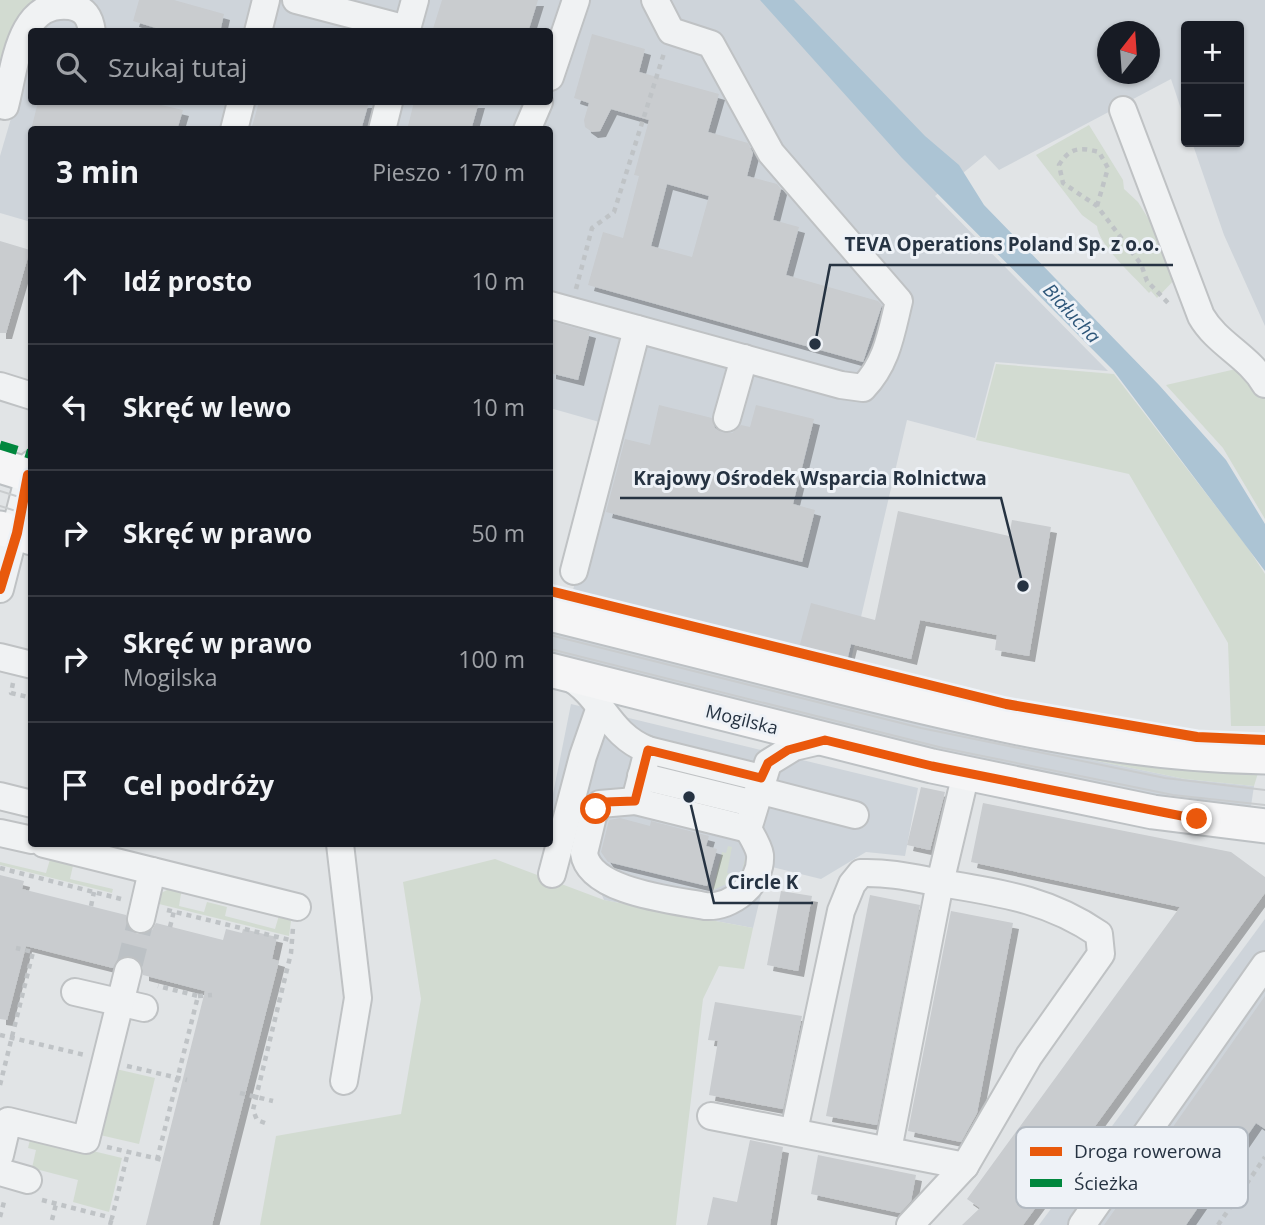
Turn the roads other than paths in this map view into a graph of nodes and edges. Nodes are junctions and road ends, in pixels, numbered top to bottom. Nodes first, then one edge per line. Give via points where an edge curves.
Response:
1 (266, 0) edge
2 (296, 0) edge
3 (415, 0) edge
4 (576, 0) edge
5 (655, 0) edge
6 (92, 28) edge
7 (259, 28) edge
8 (400, 28) edge
9 (408, 28) edge
10 (553, 68) edge
11 (240, 105) edge
12 (388, 105) edge
13 (538, 105) edge
14 (1123, 110) dead end
15 (2, 112) edge
16 (235, 126) edge
17 (384, 126) edge
18 (529, 126) edge
19 (560, 307) edge
20 (637, 329) junction
21 (744, 358) junction
22 (1265, 384) edge
23 (0, 386) edge
24 (28, 395) edge
25 (727, 418) dead end
26 (23, 470) edge
27 (16, 533) edge
28 (575, 571) dead end
29 (0, 589) edge
30 (553, 615) edge
31 (0, 657) edge
32 (28, 664) edge
33 (556, 672) edge
34 (600, 707) junction
35 (825, 740) junction
36 (648, 750) junction
37 (1265, 757) edge
38 (966, 773) junction
39 (638, 789) junction
40 (0, 796) edge
41 (756, 800) junction
42 (28, 803) edge
43 (855, 815) dead end
44 (1265, 826) edge
45 (0, 833) edge
46 (28, 840) edge
47 (56, 847) edge
48 (340, 847) edge
49 (152, 871) junction
50 (552, 874) dead end
51 (940, 883) junction
52 (297, 907) road end
53 (141, 919) tunnel mouth
54 (1265, 965) edge
55 (75, 992) dead end
56 (344, 1081) dead end
57 (711, 1116) dead end
58 (1151, 1127) edge
59 (794, 1131) junction
60 (888, 1150) junction
61 (0, 1156) edge
62 (965, 1166) junction
63 (0, 1172) edge
64 (30, 1189) road end
65 (1094, 1208) edge
66 (911, 1225) edge
67 (1082, 1225) edge

1 - 7 street
2 - 8 street
3 - 9 street
4 - 10 street
5 - 21 street via 671,31 711,44 771,153 899,301 886,355 863,388
6 - 15 street via 90,17 78,7 55,2 40,8 24,31
11 - 16 street
12 - 17 street
13 - 18 street
14 - 22 street via 1202,316 1210,330 1253,367
19 - 20 street
20 - 21 street
20 - 28 street
21 - 25 street
23 - 24 street
26 - 27 street
27 - 29 street
30 - 37 main road via 950,714 1084,741 1148,751
31 - 32 street
33 - 34 street via 590,692
33 - 35 main road, Mogilska
34 - 36 street via 625,739
34 - 50 street
35 - 38 main road, Mogilska
35 - 41 street via 788,750 768,763
36 - 39 street
36 - 41 street
38 - 44 main road, Mogilska via 1153,812
38 - 51 street
39 - 41 street
39 - 41 street via 600,804 593,816 584,853 595,871 628,891 715,907 732,901 751,881 760,854
40 - 42 street
41 - 43 street
45 - 46 street
47 - 49 street
48 - 56 street via 358,998
49 - 52 street
49 - 53 street
51 - 59 street via 887,872 861,873 852,884 841,911
51 - 60 street
51 - 62 street via 996,891 1056,908 1099,934 1101,954 1029,1056
54 - 58 street
55 - 61 street via 129,990 86,1140 8,1121
57 - 59 street
59 - 60 street
60 - 62 street
62 - 66 street
63 - 64 street
65 - 67 street

